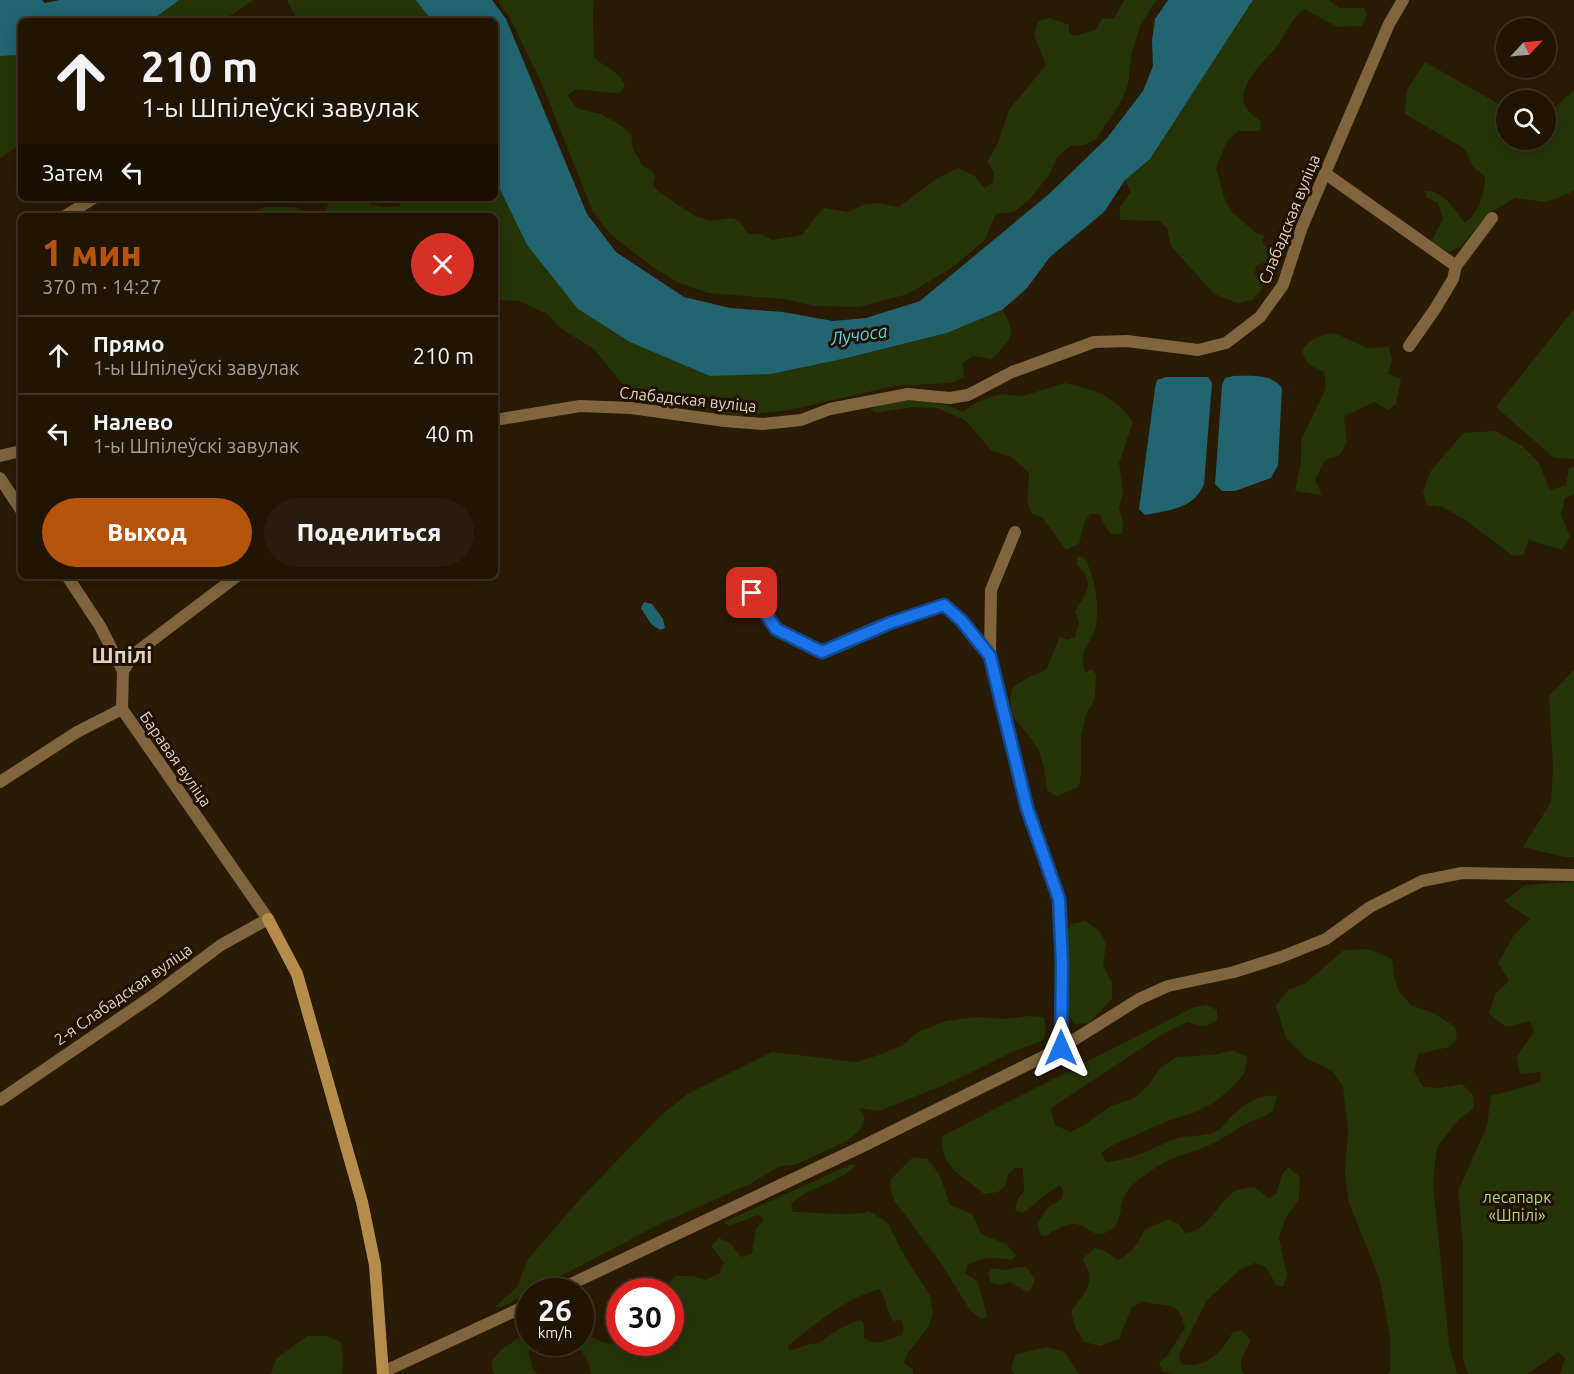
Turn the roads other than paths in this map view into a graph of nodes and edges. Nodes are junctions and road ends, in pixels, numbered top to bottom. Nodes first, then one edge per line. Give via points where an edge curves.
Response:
1 (1403, 0) edge
2 (1326, 174) junction
3 (89, 201) edge
4 (70, 213) edge
5 (1492, 218) dead end
6 (1456, 266) junction
7 (1408, 346) dead end
8 (498, 420) edge
9 (18, 452) edge
10 (0, 456) edge
11 (0, 478) edge
12 (18, 505) edge
13 (1015, 532) dead end
14 (69, 579) edge
15 (233, 579) edge
16 (752, 593) dead end
17 (990, 656) junction
18 (123, 671) junction
19 (122, 709) junction
20 (0, 782) edge
21 (1574, 875) edge
22 (268, 919) junction
23 (1061, 1048) junction
24 (0, 1100) edge
25 (584, 1278) edge
26 (516, 1311) edge
27 (383, 1373) edge

1 - 2 street, Слабадская вуліца via 1389,24
2 - 6 street
2 - 8 street, Слабадская вуліца via 1302,227 1284,285 1260,317 1226,343 1198,350 1127,341 1094,342 1012,372 968,394 950,398 908,394 830,409 801,420 763,424 631,408 580,406
3 - 4 street
5 - 6 street
6 - 7 street via 1453,279
9 - 10 street
11 - 12 street
13 - 17 street via 991,590
14 - 18 street, Баравая вуліца
15 - 18 street via 134,654
16 - 17 street via 776,629 822,652 944,605
17 - 23 street via 1027,808 1059,899
18 - 19 street, Баравая вуліца
19 - 20 street via 77,732
19 - 22 street, Баравая вуліца
21 - 23 street via 1462,873 1422,880 1370,907 1326,939 1234,972 1168,986 1139,999
22 - 24 street, 2-я Слабадская вуліца via 221,945
22 - 27 street via 297,974 362,1202 375,1265
23 - 25 street
26 - 27 street

